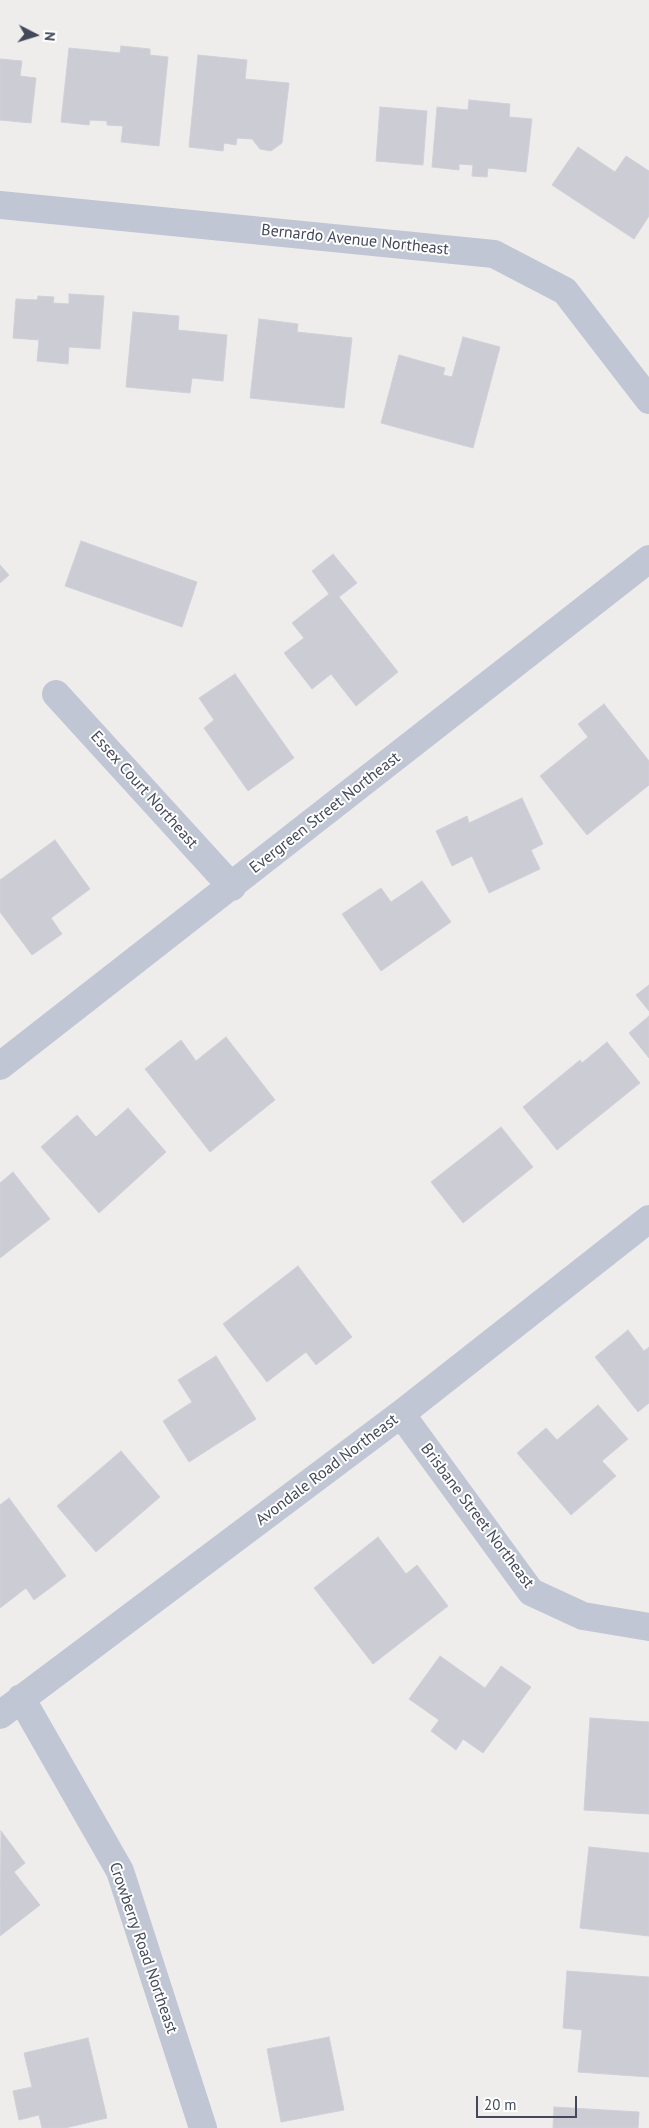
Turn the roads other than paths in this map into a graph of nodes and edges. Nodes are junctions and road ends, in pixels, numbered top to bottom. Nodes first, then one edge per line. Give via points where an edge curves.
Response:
1 (0, 205) edge
2 (649, 400) edge
3 (649, 559) edge
4 (56, 694) dead end
5 (232, 887) junction
6 (0, 1066) edge
7 (649, 1219) edge
8 (401, 1414) junction
9 (649, 1627) edge
10 (21, 1698) junction
11 (0, 1715) edge
12 (203, 2128) edge

1 - 2 street, Bernardo Avenue Northeast via 494,254 565,291
3 - 5 street, Evergreen Street Northeast
4 - 5 street, Essex Court Northeast
5 - 6 street, Evergreen Street Northeast
7 - 8 street, Avondale Road Northeast
8 - 9 street, Brisbane Street Northeast via 530,1592 583,1616
8 - 10 street, Avondale Road Northeast
10 - 11 street, Avondale Road Northeast
10 - 12 street, Crowberry Road Northeast via 120,1871

